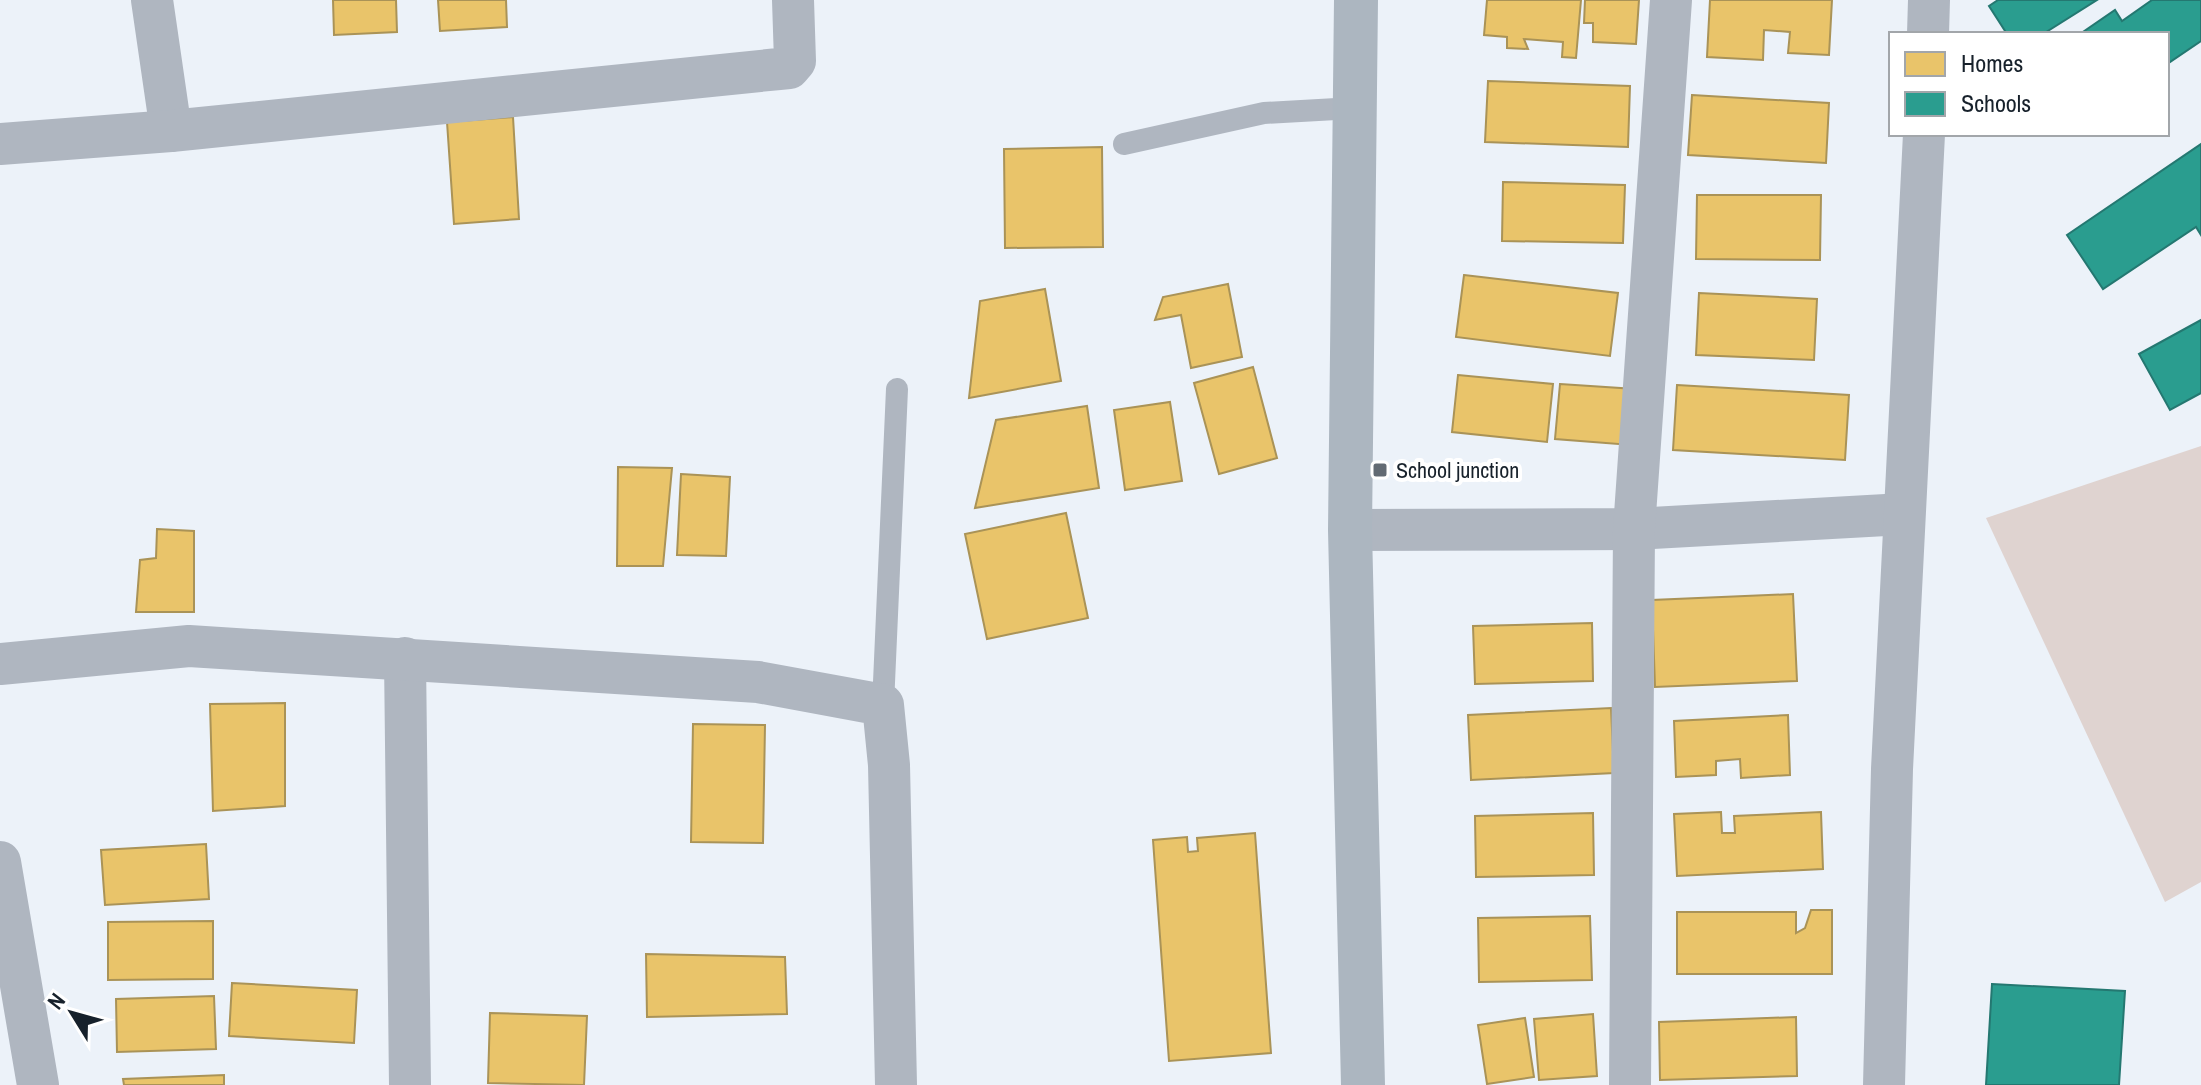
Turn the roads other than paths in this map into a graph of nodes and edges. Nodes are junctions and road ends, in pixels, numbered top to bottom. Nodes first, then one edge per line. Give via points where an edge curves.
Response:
1 (152, 0) edge
2 (793, 0) edge
3 (1356, 0) edge
4 (1671, 0) edge
5 (1929, 0) edge
6 (1928, 32) edge
7 (1354, 108) junction
8 (171, 131) junction
9 (1924, 136) edge
10 (0, 144) edge
11 (1124, 144) dead end
12 (897, 389) dead end
13 (1904, 514) junction
14 (1634, 529) junction
15 (1350, 530) junction
16 (405, 658) junction
17 (0, 664) edge
18 (883, 705) junction
19 (0, 865) edge
20 (30, 1083) edge
21 (410, 1085) edge
22 (896, 1085) edge
23 (1363, 1085) edge
24 (1630, 1085) edge
25 (1884, 1085) edge

1 - 8 street
2 - 8 street via 795,61 789,68
3 - 7 street
4 - 14 street
5 - 6 street
7 - 11 lane via 1264,113
7 - 15 street
8 - 10 street
9 - 13 street
12 - 18 lane
13 - 14 street
13 - 25 street
14 - 15 street
14 - 24 street
15 - 23 street
16 - 17 street via 189,646
16 - 18 street via 758,682
16 - 21 street
18 - 22 street
19 - 20 street

